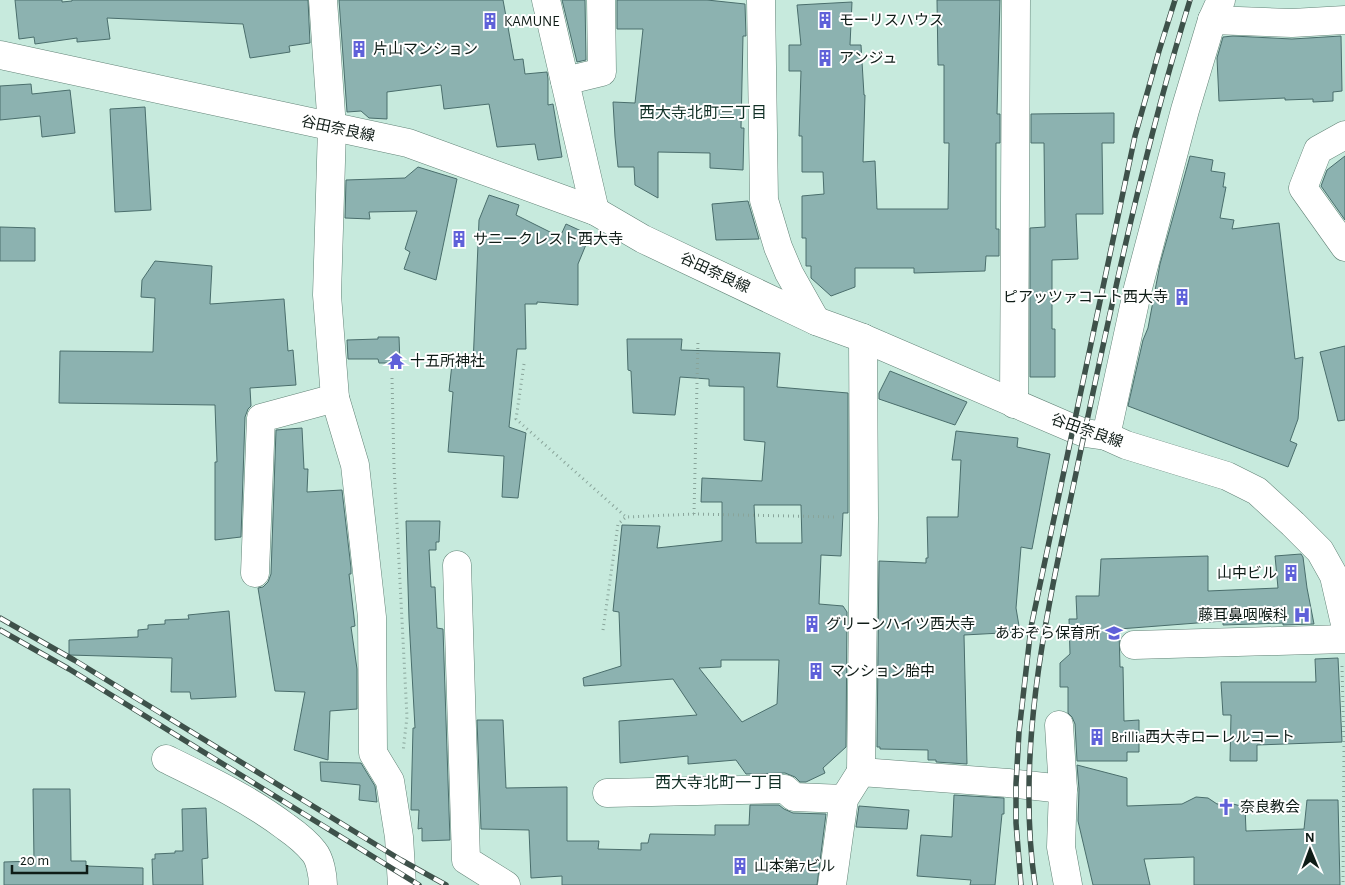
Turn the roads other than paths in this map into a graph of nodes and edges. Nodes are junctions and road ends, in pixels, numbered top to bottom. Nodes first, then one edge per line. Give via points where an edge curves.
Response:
1 (323, 0) edge
2 (546, 0) edge
3 (601, 0) edge
4 (762, 0) edge
5 (1016, 0) edge
6 (1216, 10) edge
7 (1345, 20) edge
8 (0, 55) edge
9 (565, 81) junction
10 (332, 128) junction
11 (1345, 135) edge
12 (596, 211) junction
13 (1345, 247) edge
14 (816, 321) junction
15 (863, 338) junction
16 (335, 398) junction
17 (1014, 404) junction
18 (1106, 436) junction
19 (457, 565) dead end
20 (255, 573) dead end
21 (1340, 575) edge
22 (1345, 624) edge
23 (1134, 645) dead end
24 (1344, 650) edge
25 (1059, 725) dead end
26 (166, 758) dead end
27 (862, 772) junction
28 (1063, 789) junction
29 (607, 793) dead end
30 (844, 799) junction
31 (323, 885) edge
32 (402, 885) edge
33 (506, 885) edge
34 (832, 885) edge
35 (1068, 885) edge

1 - 10 street
2 - 9 street
3 - 9 street via 602,72
4 - 14 street via 764,200 789,273
5 - 17 street
6 - 7 street via 1292,23
6 - 18 street via 1185,110 1138,288
8 - 10 street, 谷田奈良線
9 - 12 street
10 - 12 street, 谷田奈良線 via 408,143
10 - 16 street via 327,295
11 - 13 street via 1318,150 1303,188
12 - 14 street, 谷田奈良線 via 643,239
14 - 15 street, 谷田奈良線
15 - 17 street, 谷田奈良線
15 - 27 street
16 - 20 street via 261,418
16 - 32 street via 355,464 372,618 373,753 390,781
17 - 18 street, 谷田奈良線 via 1085,433
18 - 21 street, 谷田奈良線 via 1227,476 1257,491 1320,551
19 - 33 street via 466,860
21 - 22 street, 谷田奈良線
23 - 24 street
25 - 28 street
26 - 31 street via 240,796 297,835 316,854
27 - 28 street
27 - 30 street
28 - 35 street via 1061,847
29 - 30 street via 785,789 794,797
30 - 34 street

